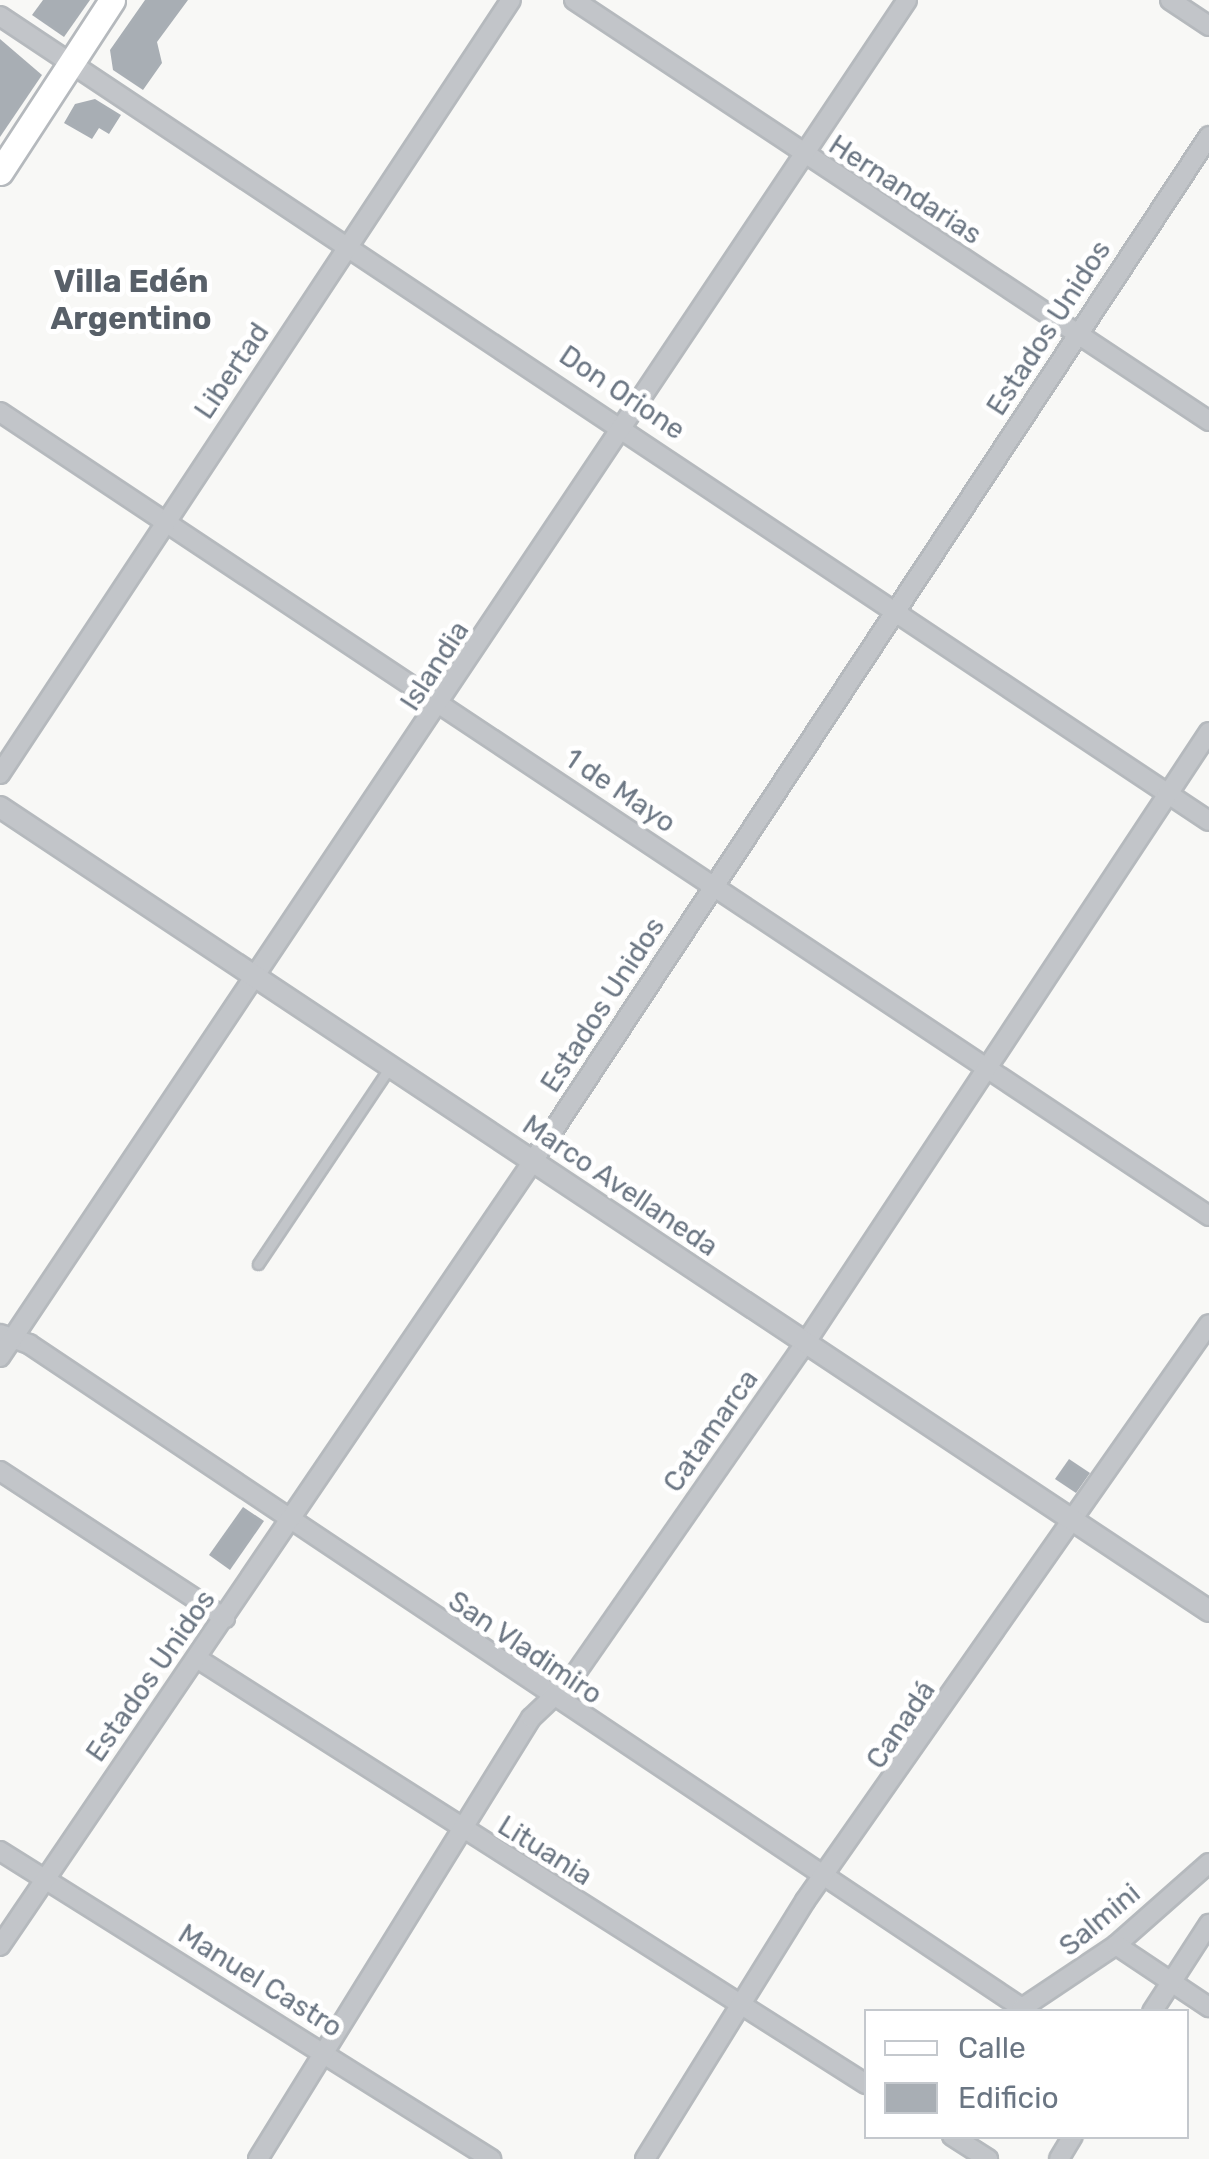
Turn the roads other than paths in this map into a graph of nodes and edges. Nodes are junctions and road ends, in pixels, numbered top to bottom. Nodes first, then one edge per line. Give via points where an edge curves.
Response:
1 (112, 0) edge
2 (511, 0) edge
3 (574, 0) edge
4 (907, 0) edge
5 (1170, 0) edge
6 (0, 16) edge
7 (1209, 26) edge
8 (70, 64) junction
9 (1209, 136) edge
10 (802, 155) junction
11 (0, 172) edge
12 (349, 245) junction
13 (1078, 335) junction
14 (0, 412) edge
15 (1209, 422) edge
16 (623, 427) junction
17 (164, 521) junction
18 (896, 610) junction
19 (444, 704) junction
20 (1209, 732) edge
21 (0, 774) edge
22 (1168, 794) junction
23 (0, 807) edge
24 (1209, 821) edge
25 (714, 887) junction
26 (255, 976) junction
27 (390, 1066) junction
28 (989, 1070) junction
29 (533, 1161) junction
30 (1209, 1216) edge
31 (258, 1264) dead end
32 (1209, 1324) edge
33 (6, 1336) edge
34 (806, 1342) junction
35 (0, 1357) edge
36 (0, 1471) edge
37 (1074, 1521) junction
38 (288, 1523) junction
39 (1209, 1611) edge
40 (226, 1618) junction
41 (198, 1659) junction
42 (552, 1699) junction
43 (463, 1833) junction
44 (0, 1850) edge
45 (1209, 1863) edge
46 (46, 1878) junction
47 (820, 1881) junction
48 (1209, 1924) edge
49 (1116, 1945) junction
50 (0, 1946) edge
51 (1171, 1982) junction
52 (741, 2006) junction
53 (1209, 2007) edge
54 (1022, 2008) joint
55 (1154, 2009) edge
56 (323, 2054) junction
57 (864, 2083) edge
58 (957, 2139) edge
59 (258, 2159) edge
60 (491, 2159) edge
61 (645, 2159) edge
62 (988, 2159) edge

1 - 8 main road
2 - 12 street, Libertad
3 - 10 street, Hernandarias
4 - 10 street, Islandia
5 - 7 street
6 - 8 street, Don Orione
8 - 11 main road
8 - 12 street, Don Orione
9 - 13 street, Estados Unidos
10 - 13 street, Hernandarias
10 - 16 street, Islandia
12 - 16 street, Don Orione
12 - 17 street, Libertad
13 - 15 street, Hernandarias
13 - 18 street, Estados Unidos
14 - 17 street, 1 de Mayo
16 - 18 street, Don Orione
16 - 19 street, Islandia
17 - 19 street, 1 de Mayo
17 - 21 street, Libertad
18 - 22 street, Don Orione
18 - 25 street, Estados Unidos
19 - 25 street, 1 de Mayo
19 - 26 street, Islandia
20 - 22 street, Catamarca
22 - 24 street, Don Orione
22 - 28 street, Catamarca
23 - 26 street, Marco Avellaneda
25 - 28 street, 1 de Mayo
25 - 29 street, Estados Unidos
26 - 27 street, Marco Avellaneda
26 - 33 street, Islandia
27 - 29 street, Marco Avellaneda
27 - 31 lane
28 - 30 street, 1 de Mayo
28 - 34 street, Catamarca
29 - 34 street, Marco Avellaneda
29 - 38 street, Estados Unidos
32 - 37 street, Canadá
33 - 35 street, Islandia
33 - 38 street, San Vladimiro
34 - 37 street, Marco Avellaneda
34 - 42 street, Catamarca
36 - 40 street
37 - 39 street, Marco Avellaneda
37 - 47 street, Canadá
38 - 40 street, Estados Unidos
38 - 42 street, San Vladimiro
40 - 41 street, Estados Unidos
41 - 43 street, Lituania
41 - 46 street, Estados Unidos
42 - 43 street, Catamarca
42 - 47 street, San Vladimiro
43 - 52 street, Lituania
43 - 56 street, Catamarca
44 - 46 street, Manuel Castro
45 - 49 street, Salmini
46 - 50 street, Estados Unidos
46 - 56 street, Manuel Castro
47 - 52 street, Canadá
47 - 54 street, San Vladimiro
48 - 51 street
49 - 51 street
49 - 54 street, Salmini
51 - 53 street
51 - 55 street
52 - 57 street, Lituania
52 - 61 street, Canadá
56 - 59 street, Catamarca
56 - 60 street, Manuel Castro
58 - 62 street

